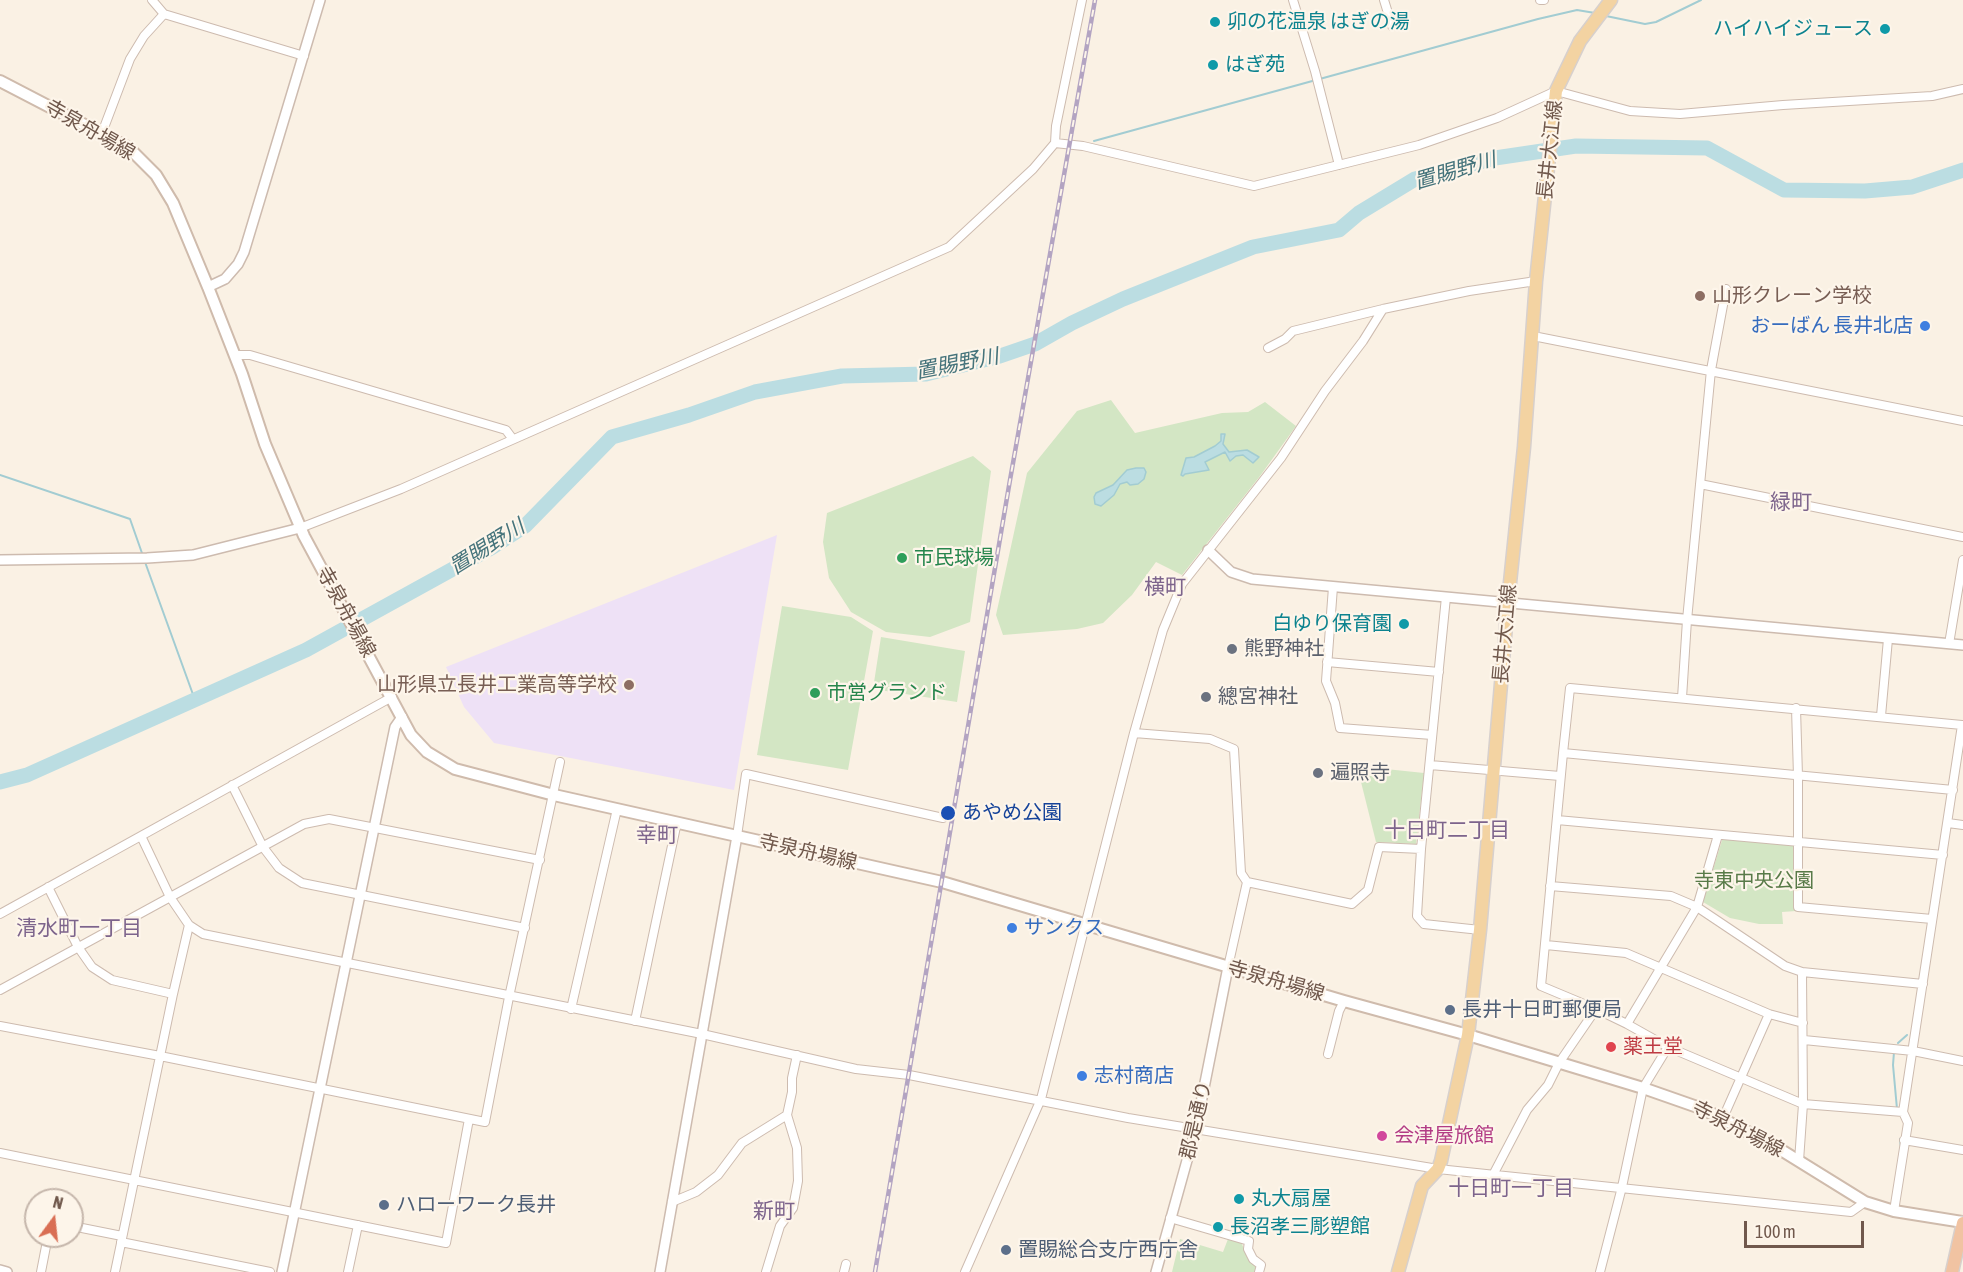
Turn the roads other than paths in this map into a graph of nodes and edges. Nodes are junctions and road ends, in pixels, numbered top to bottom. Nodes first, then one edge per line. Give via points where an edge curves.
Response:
1 (152, 0) edge
2 (320, 0) edge
3 (1082, 0) edge
4 (1293, 0) edge
5 (1384, 0) edge
6 (1604, 10) edge
7 (164, 14) junction
8 (1392, 26) dead end
9 (304, 56) junction
10 (0, 81) edge
11 (1963, 89) edge
12 (1556, 91) junction
13 (102, 133) junction
14 (1054, 143) junction
15 (1340, 165) junction
16 (1536, 281) junction
17 (208, 287) junction
18 (1726, 290) dead end
19 (1383, 309) junction
20 (1533, 336) junction
21 (1268, 348) dead end
22 (235, 355) junction
23 (1711, 370) junction
24 (1963, 422) edge
25 (512, 438) junction
26 (1700, 484) junction
27 (302, 532) junction
28 (1963, 537) edge
29 (1208, 550) junction
30 (0, 560) edge
31 (1963, 560) edge
32 (1333, 587) junction
33 (1446, 597) junction
34 (1508, 602) junction
35 (1687, 620) junction
36 (1888, 639) junction
37 (1949, 644) junction
38 (1963, 645) edge
39 (1328, 662) junction
40 (1438, 672) junction
41 (390, 693) junction
42 (1682, 698) junction
43 (1796, 708) junction
44 (1881, 716) junction
45 (402, 717) junction
46 (1134, 732) junction
47 (1432, 735) junction
48 (1563, 753) junction
49 (560, 762) dead end
50 (1430, 765) junction
51 (1494, 770) junction
52 (1560, 776) junction
53 (1798, 776) junction
54 (232, 785) junction
55 (1953, 790) junction
56 (554, 795) junction
57 (617, 809) junction
58 (943, 818) dead end
59 (1557, 820) junction
60 (677, 822) junction
61 (1948, 823) junction
62 (1963, 825) edge
63 (374, 827) junction
64 (1718, 835) junction
65 (141, 836) junction
66 (737, 836) junction
67 (1798, 842) junction
68 (263, 848) junction
69 (1421, 849) junction
70 (1943, 855) junction
71 (540, 860) junction
72 (1247, 882) junction
73 (1550, 886) junction
74 (48, 887) junction
75 (360, 894) junction
76 (170, 897) junction
77 (1697, 907) junction
78 (0, 914) edge
79 (1932, 919) junction
80 (189, 925) junction
81 (1085, 925) junction
82 (525, 928) junction
83 (1480, 930) junction
84 (1546, 945) junction
85 (78, 947) junction
86 (346, 964) junction
87 (1228, 967) junction
88 (1660, 969) junction
89 (1802, 972) junction
90 (1923, 984) junction
91 (0, 990) edge
92 (173, 994) junction
93 (509, 996) junction
94 (1344, 1001) junction
95 (571, 1009) junction
96 (1596, 1009) junction
97 (1769, 1014) junction
98 (635, 1021) junction
99 (1803, 1023) junction
100 (1627, 1024) junction
101 (0, 1026) edge
102 (702, 1034) junction
103 (1468, 1035) junction
104 (1804, 1040) junction
105 (1668, 1047) junction
106 (1913, 1051) junction
107 (1328, 1054) dead end
108 (797, 1055) junction
109 (160, 1056) junction
110 (1963, 1061) edge
111 (1559, 1063) junction
112 (1741, 1077) junction
113 (1642, 1088) junction
114 (321, 1090) junction
115 (1041, 1099) junction
116 (1803, 1104) junction
117 (1904, 1112) junction
118 (787, 1115) junction
119 (1723, 1118) junction
120 (469, 1119) junction
121 (1196, 1128) junction
122 (1904, 1140) junction
123 (1963, 1150) edge
124 (0, 1153) edge
125 (1799, 1161) junction
126 (1438, 1169) junction
127 (1493, 1175) junction
128 (135, 1180) junction
129 (1622, 1188) junction
130 (672, 1202) junction
131 (1865, 1202) junction
132 (1894, 1211) junction
133 (295, 1212) junction
134 (1170, 1218) junction
135 (1963, 1222) edge
136 (358, 1225) junction
137 (84, 1229) edge
138 (122, 1239) junction
139 (46, 1248) edge
140 (0, 1270) edge
141 (7, 1272) edge
142 (41, 1272) edge
143 (115, 1272) edge
144 (270, 1272) edge
145 (282, 1272) edge
146 (348, 1272) edge
147 (660, 1272) edge
148 (765, 1272) edge
149 (965, 1272) edge
150 (1156, 1272) edge
151 (1259, 1272) edge
152 (1398, 1272) edge
153 (1600, 1272) edge
154 (1952, 1272) edge

1 - 7 street
2 - 9 street
3 - 14 street
4 - 15 street
5 - 8 street
6 - 12 main road, 長井大江線 via 1580,41
7 - 9 street
7 - 13 street via 129,58
9 - 17 street via 244,252 225,279
10 - 13 main road, 寺泉舟場線
11 - 12 street via 1932,96 1680,114 1630,111
12 - 15 street via 1497,118 1431,141
12 - 16 main road, 長井大江線
13 - 17 main road, 寺泉舟場線 via 129,148 156,175 173,203
14 - 15 street via 1083,146 1254,186
14 - 25 street via 1034,169 949,247
16 - 19 street
16 - 20 main road, 長井大江線
17 - 22 main road, 寺泉舟場線
18 - 23 street
19 - 21 street via 1293,331
19 - 29 street via 1281,458
20 - 23 street
20 - 34 main road, 長井大江線
22 - 25 street via 250,355 506,430
22 - 27 main road, 寺泉舟場線 via 265,444
23 - 24 street
23 - 26 street
25 - 27 street
26 - 28 street
26 - 35 street
27 - 30 street via 193,555
27 - 41 main road, 寺泉舟場線
29 - 32 street via 1232,572 1252,579
29 - 46 street via 1182,584 1163,630
31 - 37 street
32 - 33 street
32 - 39 street
33 - 34 street
33 - 40 street
34 - 35 street
34 - 51 main road, 長井大江線
35 - 36 street
35 - 42 street
36 - 37 street
36 - 44 street
37 - 38 street
39 - 40 street
39 - 47 street via 1326,681 1340,728
40 - 47 street
41 - 45 main road, 寺泉舟場線
41 - 54 street
42 - 43 street
42 - 48 street via 1570,688
43 - 44 street
43 - 53 street
44 - 55 street via 1962,725
45 - 56 main road, 寺泉舟場線 via 411,735 427,752 455,769
45 - 63 street via 395,727
46 - 72 street via 1210,740 1234,749 1241,873
46 - 81 street
47 - 50 street
48 - 52 street
48 - 53 street
49 - 56 street
50 - 51 street
50 - 69 street
51 - 52 street
51 - 83 main road, 長井大江線
52 - 59 street
53 - 55 street
53 - 67 street
54 - 65 street
54 - 68 street
55 - 61 street
56 - 57 main road, 寺泉舟場線
56 - 71 street
57 - 60 main road, 寺泉舟場線
57 - 95 street
58 - 66 street via 746,774
59 - 64 street
59 - 73 street
60 - 66 main road, 寺泉舟場線
60 - 98 street
61 - 62 street
61 - 70 street
63 - 68 street via 329,819 304,824
63 - 71 street
63 - 75 street
64 - 67 street
64 - 77 street
65 - 74 street
65 - 76 street
66 - 81 main road, 寺泉舟場線 via 942,882
66 - 102 street
67 - 70 street
67 - 79 street via 1798,907
68 - 75 street via 279,868 302,883
68 - 76 street
69 - 72 street via 1379,847 1368,890 1352,904
69 - 83 street via 1418,916 1424,924
70 - 79 street
71 - 82 street
72 - 87 street
73 - 77 street via 1671,897
73 - 84 street
74 - 78 street
74 - 85 street
75 - 82 street
75 - 86 street
76 - 80 street
76 - 85 street
77 - 88 street
77 - 89 street via 1785,966
79 - 90 street
80 - 86 street via 203,934
80 - 92 street
81 - 87 main road, 寺泉舟場線
81 - 115 street
82 - 93 street
83 - 103 main road, 長井大江線
84 - 88 street via 1626,953
84 - 96 street via 1541,986
85 - 91 street
85 - 92 street via 92,967 112,980
86 - 93 street
86 - 114 street
87 - 94 main road, 寺泉舟場線
87 - 121 street, 郡是通り
88 - 97 street
88 - 100 street
89 - 90 street
89 - 99 street
90 - 106 street
92 - 109 street
93 - 95 street
93 - 120 street via 484,1122
94 - 103 main road, 寺泉舟場線
94 - 107 street
95 - 98 street
96 - 100 street
96 - 111 street
97 - 99 street
97 - 112 street
98 - 102 street
99 - 104 street
100 - 105 street
101 - 109 street
102 - 108 street
102 - 130 street
103 - 111 main road, 寺泉舟場線
103 - 126 main road, 長井大江線
104 - 106 street
104 - 116 street
105 - 112 street
105 - 113 street
106 - 110 street
106 - 117 street
108 - 115 street via 856,1069
108 - 118 street
109 - 114 street
109 - 128 street
111 - 113 main road, 寺泉舟場線
111 - 127 street via 1548,1085 1527,1110
112 - 116 street
112 - 119 street
113 - 119 main road, 寺泉舟場線
113 - 129 street
114 - 120 street
114 - 133 street
115 - 121 street
115 - 149 street
116 - 117 street
116 - 125 street
117 - 122 street via 1908,1123
118 - 130 street via 742,1143 718,1175 696,1192
118 - 148 street via 797,1148 798,1181 793,1208 780,1226
119 - 125 main road, 寺泉舟場線
120 - 136 street via 446,1243
121 - 126 street
121 - 134 street, 郡是通り
122 - 123 street
122 - 132 street
124 - 128 street
125 - 131 main road, 寺泉舟場線
126 - 127 street
126 - 152 main road, 長井大江線 via 1422,1185
127 - 129 street
128 - 133 street
128 - 138 street
129 - 131 street via 1851,1212
129 - 153 street
130 - 147 street
131 - 132 main road, 寺泉舟場線
132 - 135 main road, 寺泉舟場線
133 - 136 street
133 - 145 street
134 - 150 street, 郡是通り
134 - 151 street via 1249,1241 1252,1259 1261,1265
135 - 154 highway
136 - 146 street
137 - 138 street
138 - 143 street
138 - 144 street
139 - 142 street
140 - 141 street

